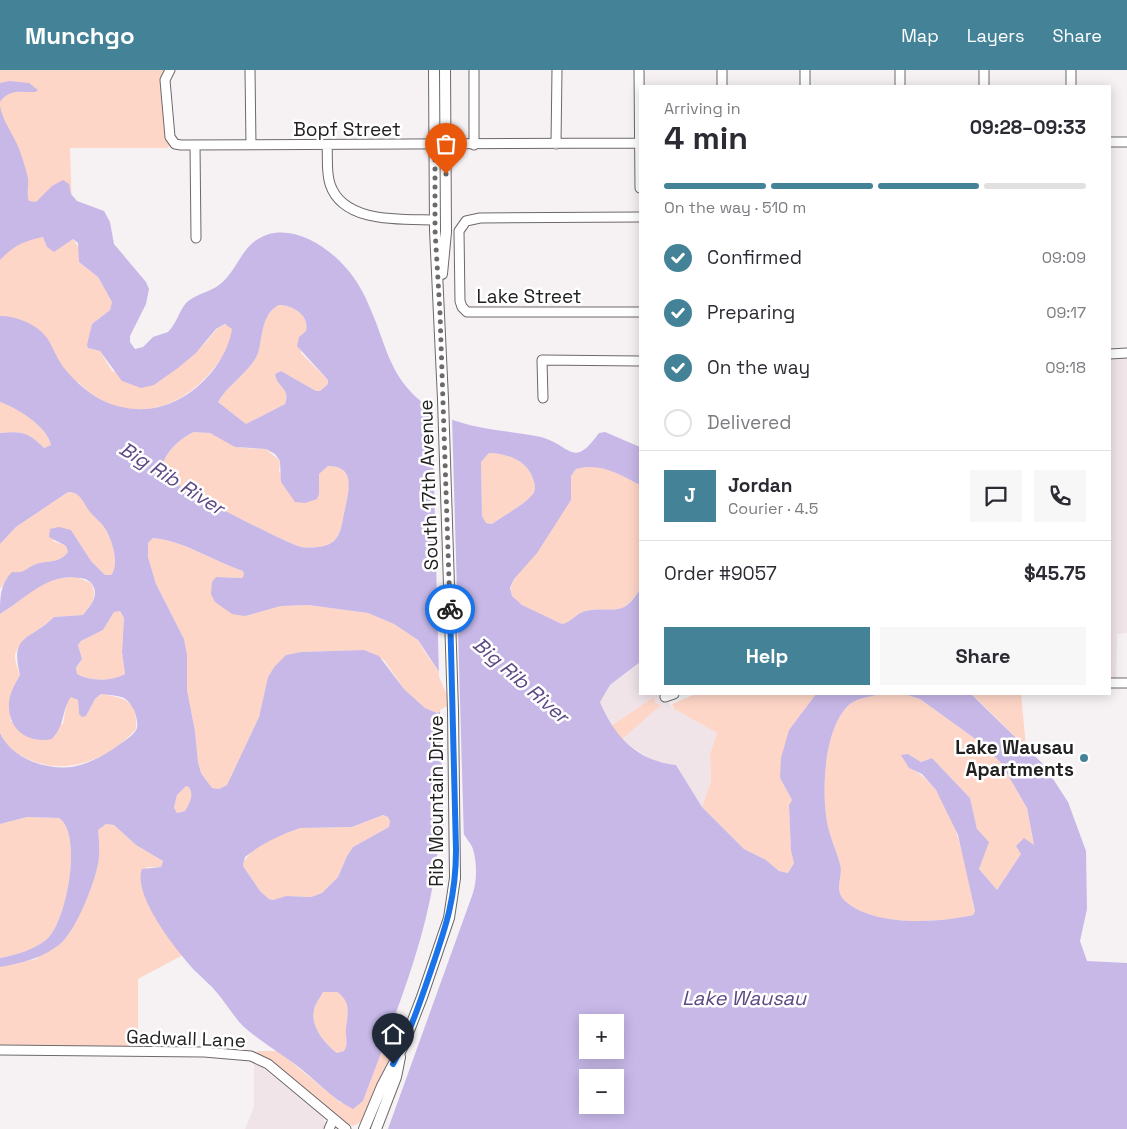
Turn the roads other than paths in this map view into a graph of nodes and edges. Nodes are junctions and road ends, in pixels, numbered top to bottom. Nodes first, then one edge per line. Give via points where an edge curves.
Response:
1 (250, 70) edge
2 (434, 70) edge
3 (445, 70) edge
4 (474, 70) edge
5 (557, 70) edge
6 (639, 70) edge
7 (722, 70) edge
8 (805, 70) edge
9 (900, 70) edge
10 (984, 70) edge
11 (1071, 70) edge
12 (169, 71) edge
13 (639, 85) edge
14 (722, 85) edge
15 (805, 85) edge
16 (900, 85) edge
17 (984, 85) edge
18 (1071, 85) edge
19 (1111, 142) edge
20 (1127, 142) edge
21 (639, 143) edge
22 (556, 144) junction
23 (328, 145) junction
24 (440, 145) junction
25 (474, 145) junction
26 (194, 146) junction
27 (251, 146) junction
28 (639, 217) edge
29 (435, 220) junction
30 (196, 238) dead end
31 (440, 303) junction
32 (639, 312) edge
33 (1127, 353) edge
34 (1111, 354) edge
35 (639, 361) edge
36 (543, 398) dead end
37 (452, 667) joint
38 (1111, 683) edge
39 (1127, 683) edge
40 (671, 695) edge
41 (665, 697) dead end
42 (403, 1046) junction
43 (0, 1050) edge
44 (333, 1120) junction
45 (329, 1129) edge
46 (346, 1129) edge
47 (364, 1129) edge
48 (376, 1129) edge

1 - 27 street
2 - 24 main road, South 17th Avenue
3 - 24 main road, South 17th Avenue
4 - 25 street
5 - 22 street
6 - 13 street
7 - 14 street
8 - 15 street
9 - 16 street
10 - 17 street
11 - 18 street
12 - 26 street, Bopf Street via 165,80 170,137 175,144
19 - 20 street
21 - 22 street, Bopf Street
22 - 25 street, Bopf Street
23 - 24 street, Bopf Street
23 - 27 street, Bopf Street
23 - 29 street via 331,186 351,207 376,218
24 - 25 street, Bopf Street
24 - 29 main road, South 17th Avenue
24 - 31 main road, South 17th Avenue via 446,238
26 - 27 street, Bopf Street
26 - 30 street
28 - 32 street, Lake Street via 470,219 460,227 460,303 469,313
29 - 31 main road, South 17th Avenue
31 - 37 main road, South 17th Avenue
33 - 34 street
35 - 36 street via 542,360
37 - 42 main road, Rib Mountain Drive via 455,883 449,918
38 - 39 street
40 - 41 street
42 - 47 main road, Rib Mountain Drive
42 - 48 main road, Rib Mountain Drive via 396,1077
43 - 44 street, Gadwall Lane via 204,1052 251,1056 268,1064
44 - 45 street
44 - 46 street, Gadwall Lane

